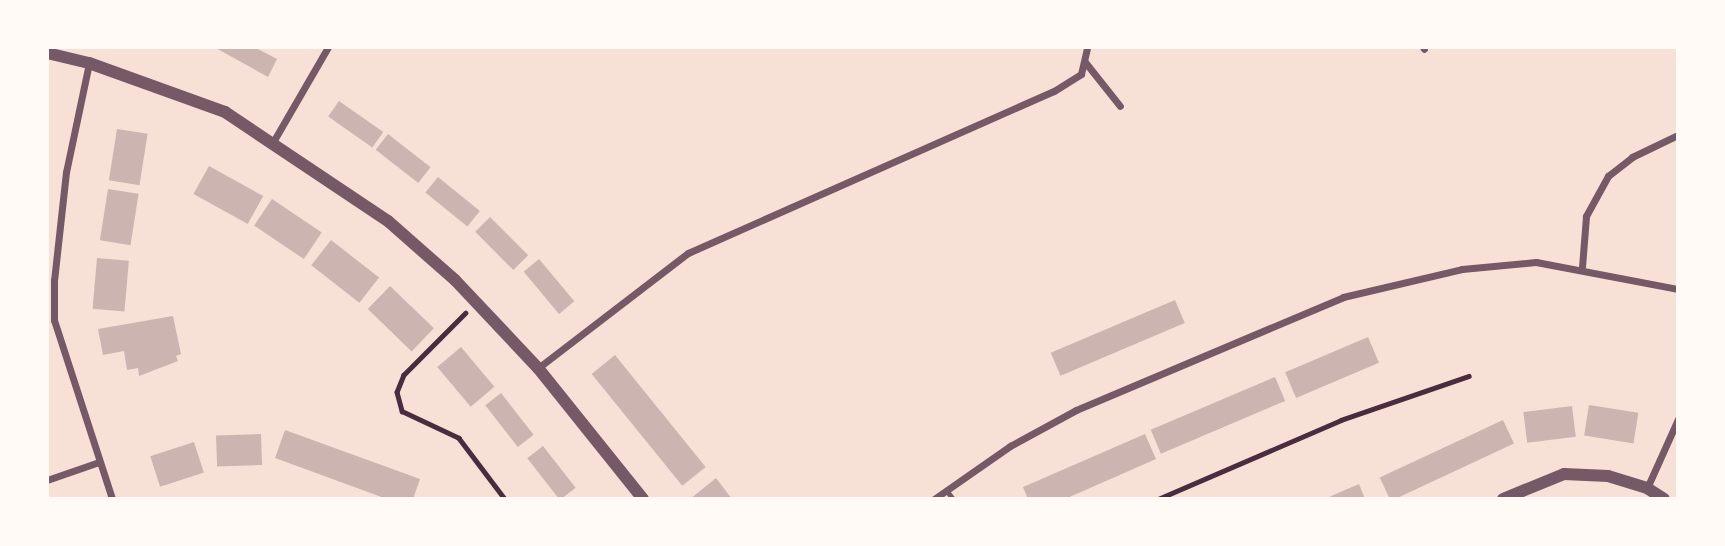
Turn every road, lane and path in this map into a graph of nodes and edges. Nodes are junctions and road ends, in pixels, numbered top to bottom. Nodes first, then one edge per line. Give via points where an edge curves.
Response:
1 (328, 47) edge
2 (1087, 47) edge
3 (47, 53) edge
4 (1085, 62) junction
5 (89, 64) junction
6 (1120, 106) dead end
7 (1678, 135) edge
8 (273, 142) junction
9 (1582, 267) junction
10 (1678, 289) edge
11 (476, 302) junction
12 (538, 368) junction
13 (1469, 376) dead end
14 (1678, 419) edge
15 (99, 462) junction
16 (47, 480) edge
17 (1647, 488) junction
18 (946, 490) junction
19 (112, 499) edge
20 (505, 499) edge
21 (643, 499) edge
22 (934, 499) edge
23 (953, 499) edge
24 (1158, 499) edge
25 (1503, 499) edge
26 (1664, 499) edge

1 - 8 street
2 - 4 street
3 - 5 street
4 - 6 street
4 - 12 street via 1081,74 1054,91 688,253
5 - 8 street via 225,112
5 - 15 street via 66,172 54,320
7 - 9 street via 1632,157 1608,176 1586,216
8 - 11 street via 388,221
9 - 10 street
9 - 18 street via 1536,261 1462,269 1343,297 1076,410 1010,446
11 - 12 street
11 - 20 path via 404,375 397,392 402,411 458,438
12 - 21 street
13 - 24 path via 1341,420
14 - 17 street
15 - 16 street
15 - 19 street
17 - 25 street via 1608,475 1564,474
17 - 26 street
18 - 22 street
18 - 23 lane

